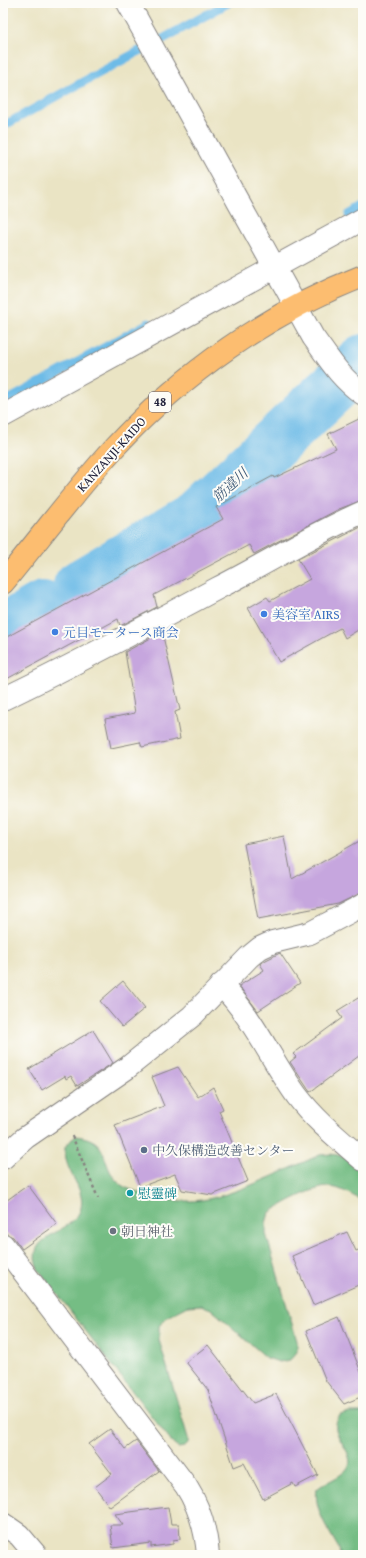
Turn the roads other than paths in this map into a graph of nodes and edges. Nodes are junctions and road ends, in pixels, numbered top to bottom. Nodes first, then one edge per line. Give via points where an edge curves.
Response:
1 (128, 3) edge
2 (363, 219) edge
3 (273, 268) junction
4 (363, 276) edge
5 (295, 307) junction
6 (350, 383) edge
7 (3, 416) edge
8 (363, 512) edge
9 (3, 583) edge
10 (3, 699) edge
11 (363, 905) edge
12 (222, 985) junction
13 (3, 1158) edge
14 (363, 1160) edge
15 (3, 1245) edge
16 (3, 1524) edge
17 (36, 1555) edge
18 (208, 1555) edge

1 - 3 street
2 - 3 street
3 - 5 street
3 - 7 street
4 - 5 main road, KANZANJI-KAIDO / 48
5 - 6 street via 313,337
5 - 9 main road, KANZANJI-KAIDO / 48 via 225,350 172,391 142,419 88,478
8 - 10 street via 276,555 77,663
11 - 12 street via 310,933 272,942 260,948
12 - 13 street via 192,1016 127,1068 25,1138
12 - 14 street via 238,1004 298,1096 325,1127
15 - 18 street via 186,1486 203,1520
16 - 17 street via 19,1534

